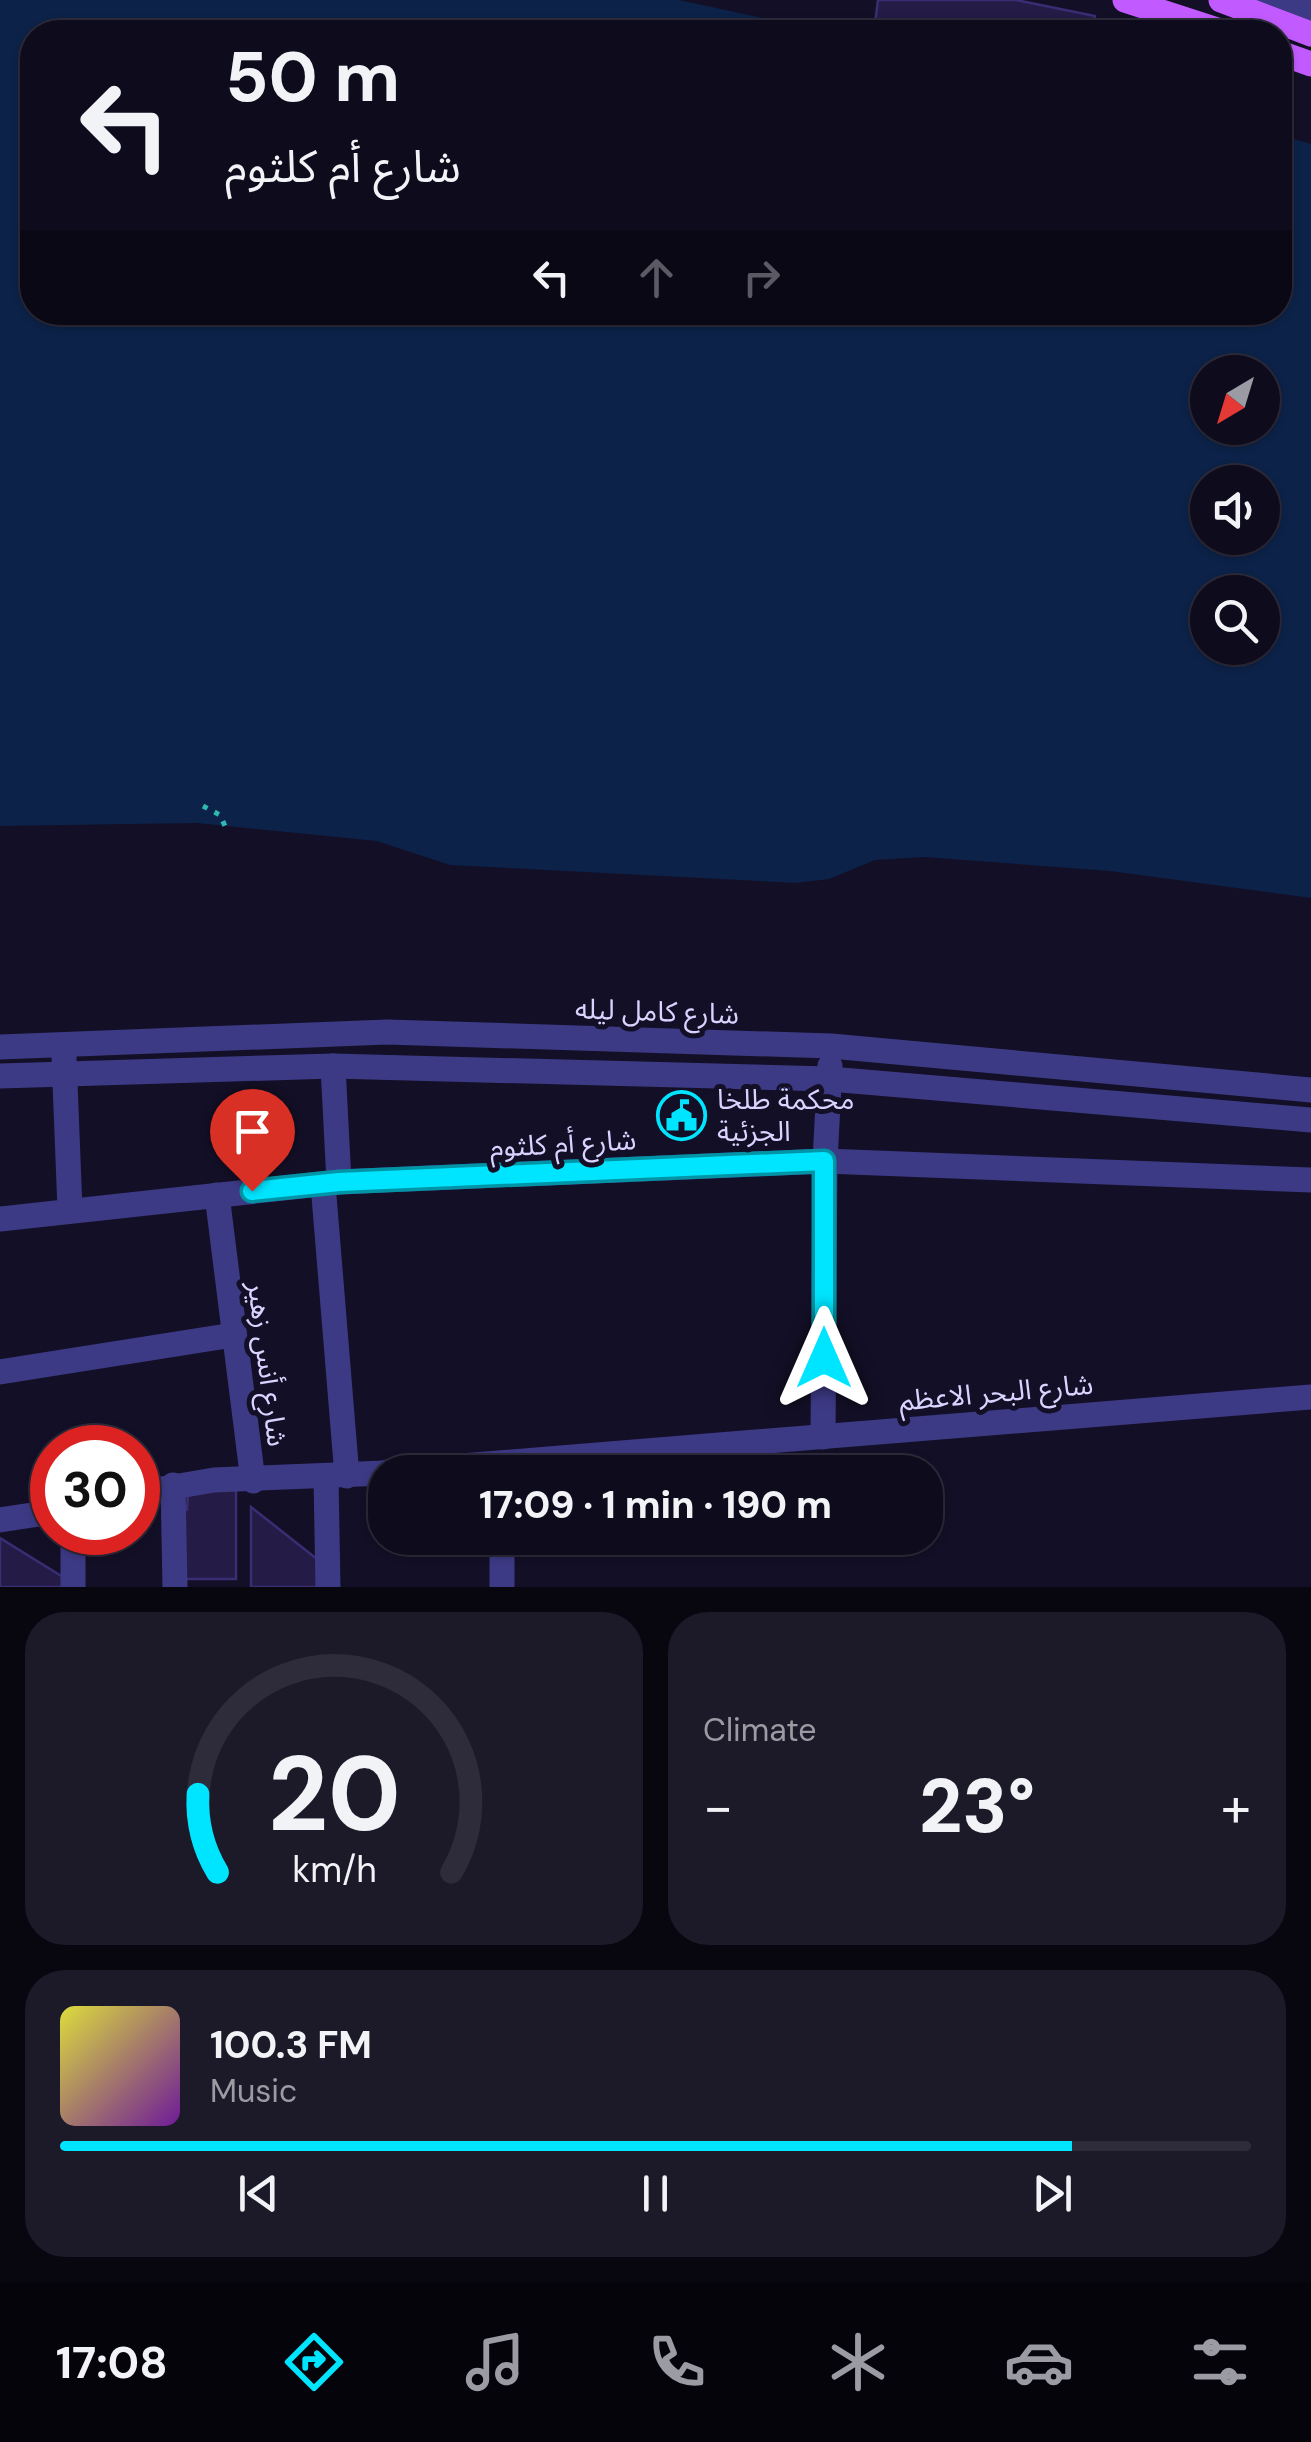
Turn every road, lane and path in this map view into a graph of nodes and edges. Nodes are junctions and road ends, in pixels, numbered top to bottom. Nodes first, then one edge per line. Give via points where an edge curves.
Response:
1 (1125, 0) edge
2 (1221, 0) edge
3 (1242, 0) edge
4 (1311, 12) edge
5 (1186, 20) edge
6 (1274, 20) edge
7 (203, 806) dead end
8 (226, 826) dead end
9 (831, 1046) junction
10 (0, 1047) edge
11 (64, 1047) junction
12 (333, 1066) junction
13 (65, 1074) junction
14 (0, 1076) edge
15 (830, 1079) junction
16 (1311, 1090) edge
17 (1311, 1120) edge
18 (824, 1161) junction
19 (1311, 1180) edge
20 (331, 1183) junction
21 (217, 1195) junction
22 (70, 1210) junction
23 (0, 1219) edge
24 (233, 1335) junction
25 (0, 1372) edge
26 (1311, 1396) edge
27 (824, 1437) junction
28 (631, 1455) edge
29 (368, 1474) edge
30 (337, 1477) junction
31 (253, 1481) junction
32 (173, 1485) junction
33 (160, 1488) edge
34 (30, 1515) edge
35 (0, 1520) edge
36 (73, 1555) edge
37 (502, 1555) edge
38 (73, 1587) edge
39 (175, 1587) edge
40 (328, 1587) edge
41 (502, 1587) edge

1 - 5 main road
2 - 6 main road
3 - 4 street
7 - 8 path
9 - 11 street, شارع كامل ليله via 388,1032
9 - 15 street
9 - 16 street, شارع كامل ليله
10 - 11 street, شارع كامل ليله
11 - 13 street
12 - 13 street
12 - 15 street
12 - 20 street
13 - 14 street
13 - 22 street
15 - 17 street
15 - 18 street
18 - 19 street, شارع أم كلثوم
18 - 20 street, شارع أم كلثوم
18 - 27 street
20 - 21 street, شارع أم كلثوم
20 - 30 street
21 - 22 street, شارع أم كلثوم
21 - 24 street, شارع أنس زهير
22 - 23 street, شارع أم كلثوم
24 - 25 street
24 - 31 street, شارع أنس زهير
26 - 27 street, شارع البحر الاعظم
27 - 28 street, شارع البحر الاعظم
29 - 30 street, شارع البحر الاعظم
30 - 31 street, شارع البحر الاعظم
30 - 40 street
31 - 32 street, شارع البحر الاعظم
32 - 33 street, شارع البحر الاعظم
32 - 39 street
34 - 35 street
36 - 38 street
37 - 41 street

